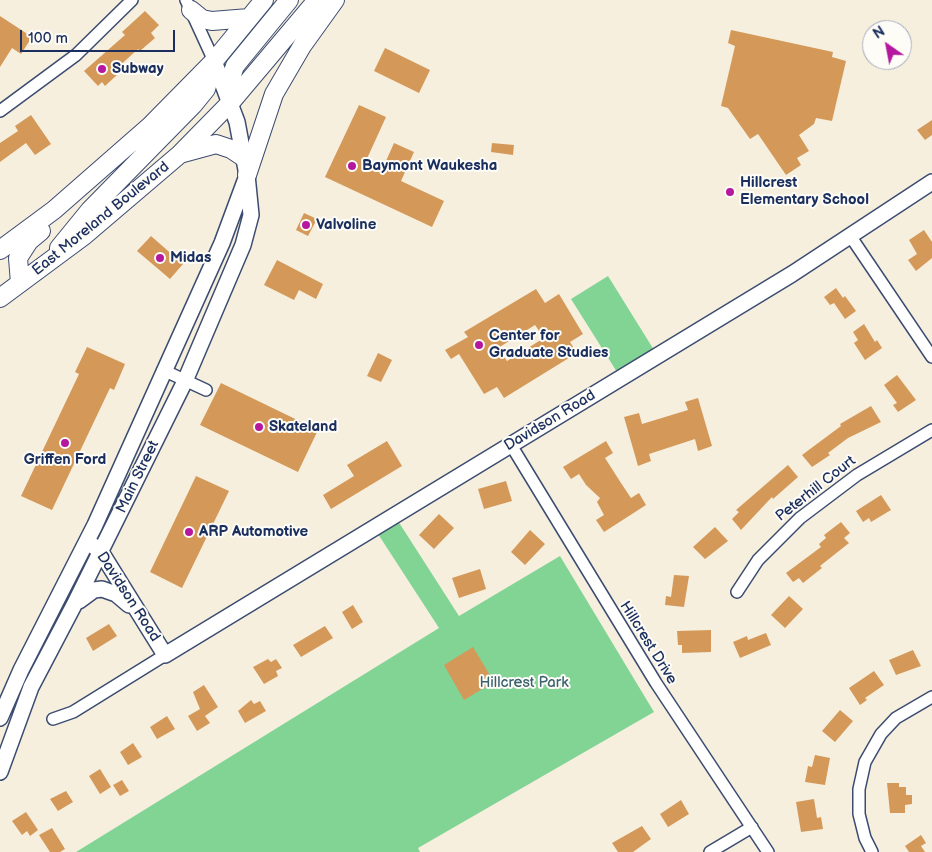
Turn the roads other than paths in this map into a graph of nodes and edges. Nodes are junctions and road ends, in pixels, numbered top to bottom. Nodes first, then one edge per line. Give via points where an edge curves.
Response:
1 (132, 0) edge
2 (264, 0) edge
3 (288, 0) edge
4 (317, 0) edge
5 (336, 0) edge
6 (188, 5) edge
7 (249, 18) junction
8 (214, 61) junction
9 (231, 102) junction
10 (0, 111) edge
11 (180, 154) junction
12 (244, 158) junction
13 (108, 164) junction
14 (247, 175) junction
15 (932, 182) edge
16 (851, 237) junction
17 (222, 243) junction
18 (0, 250) edge
19 (50, 261) junction
20 (20, 283) junction
21 (0, 298) edge
22 (220, 301) junction
23 (932, 357) edge
24 (163, 370) junction
25 (185, 382) junction
26 (206, 390) dead end
27 (932, 430) edge
28 (511, 445) junction
29 (87, 541) junction
30 (101, 552) junction
31 (737, 592) dead end
32 (74, 605) junction
33 (140, 614) junction
34 (166, 655) junction
35 (932, 697) edge
36 (0, 718) edge
37 (54, 719) dead end
38 (0, 772) edge
39 (752, 827) junction
40 (710, 852) edge
41 (768, 852) edge
42 (872, 852) edge

1 - 10 street via 76,55
2 - 7 main road
3 - 9 main road via 235,66 229,83
4 - 9 main road, East Moreland Boulevard
5 - 14 main road via 302,46 274,94
6 - 7 main road via 202,19
6 - 8 street
7 - 8 main road
8 - 9 main road, Main Street
8 - 13 main road
8 - 19 main road via 206,89 90,210
9 - 11 main road, East Moreland Boulevard
9 - 12 main road, Main Street
11 - 12 main road via 216,144
11 - 19 main road, East Moreland Boulevard
12 - 14 main road, Main Street
13 - 18 main road
13 - 20 main road via 81,199 21,251 17,268
14 - 17 main road, Main Street
14 - 22 main road, Main Street via 251,215
15 - 16 main road, Davidson Road
16 - 23 street
16 - 28 main road, Davidson Road
17 - 22 main road via 231,256 221,282
17 - 24 main road, Main Street
19 - 20 main road, East Moreland Boulevard
20 - 21 main road, East Moreland Boulevard
22 - 25 main road, Main Street
24 - 25 street
24 - 29 main road, Main Street
25 - 26 street
25 - 30 main road, Main Street
27 - 31 street, Peterhill Court via 857,475 800,518 758,560
28 - 34 main road, Davidson Road
28 - 39 street, Hillcrest Drive via 656,684
29 - 30 main road, Davidson Road
29 - 36 main road, Main Street
30 - 32 main road, Main Street
30 - 33 main road, Davidson Road
32 - 33 main road via 89,593 102,589 116,594
32 - 38 main road, Main Street via 31,687
33 - 34 main road, Davidson Road
34 - 37 street, Davidson Road via 73,712
35 - 42 street via 905,711 888,726 865,762 859,789 859,814
39 - 40 street
39 - 41 street, Hillcrest Drive

